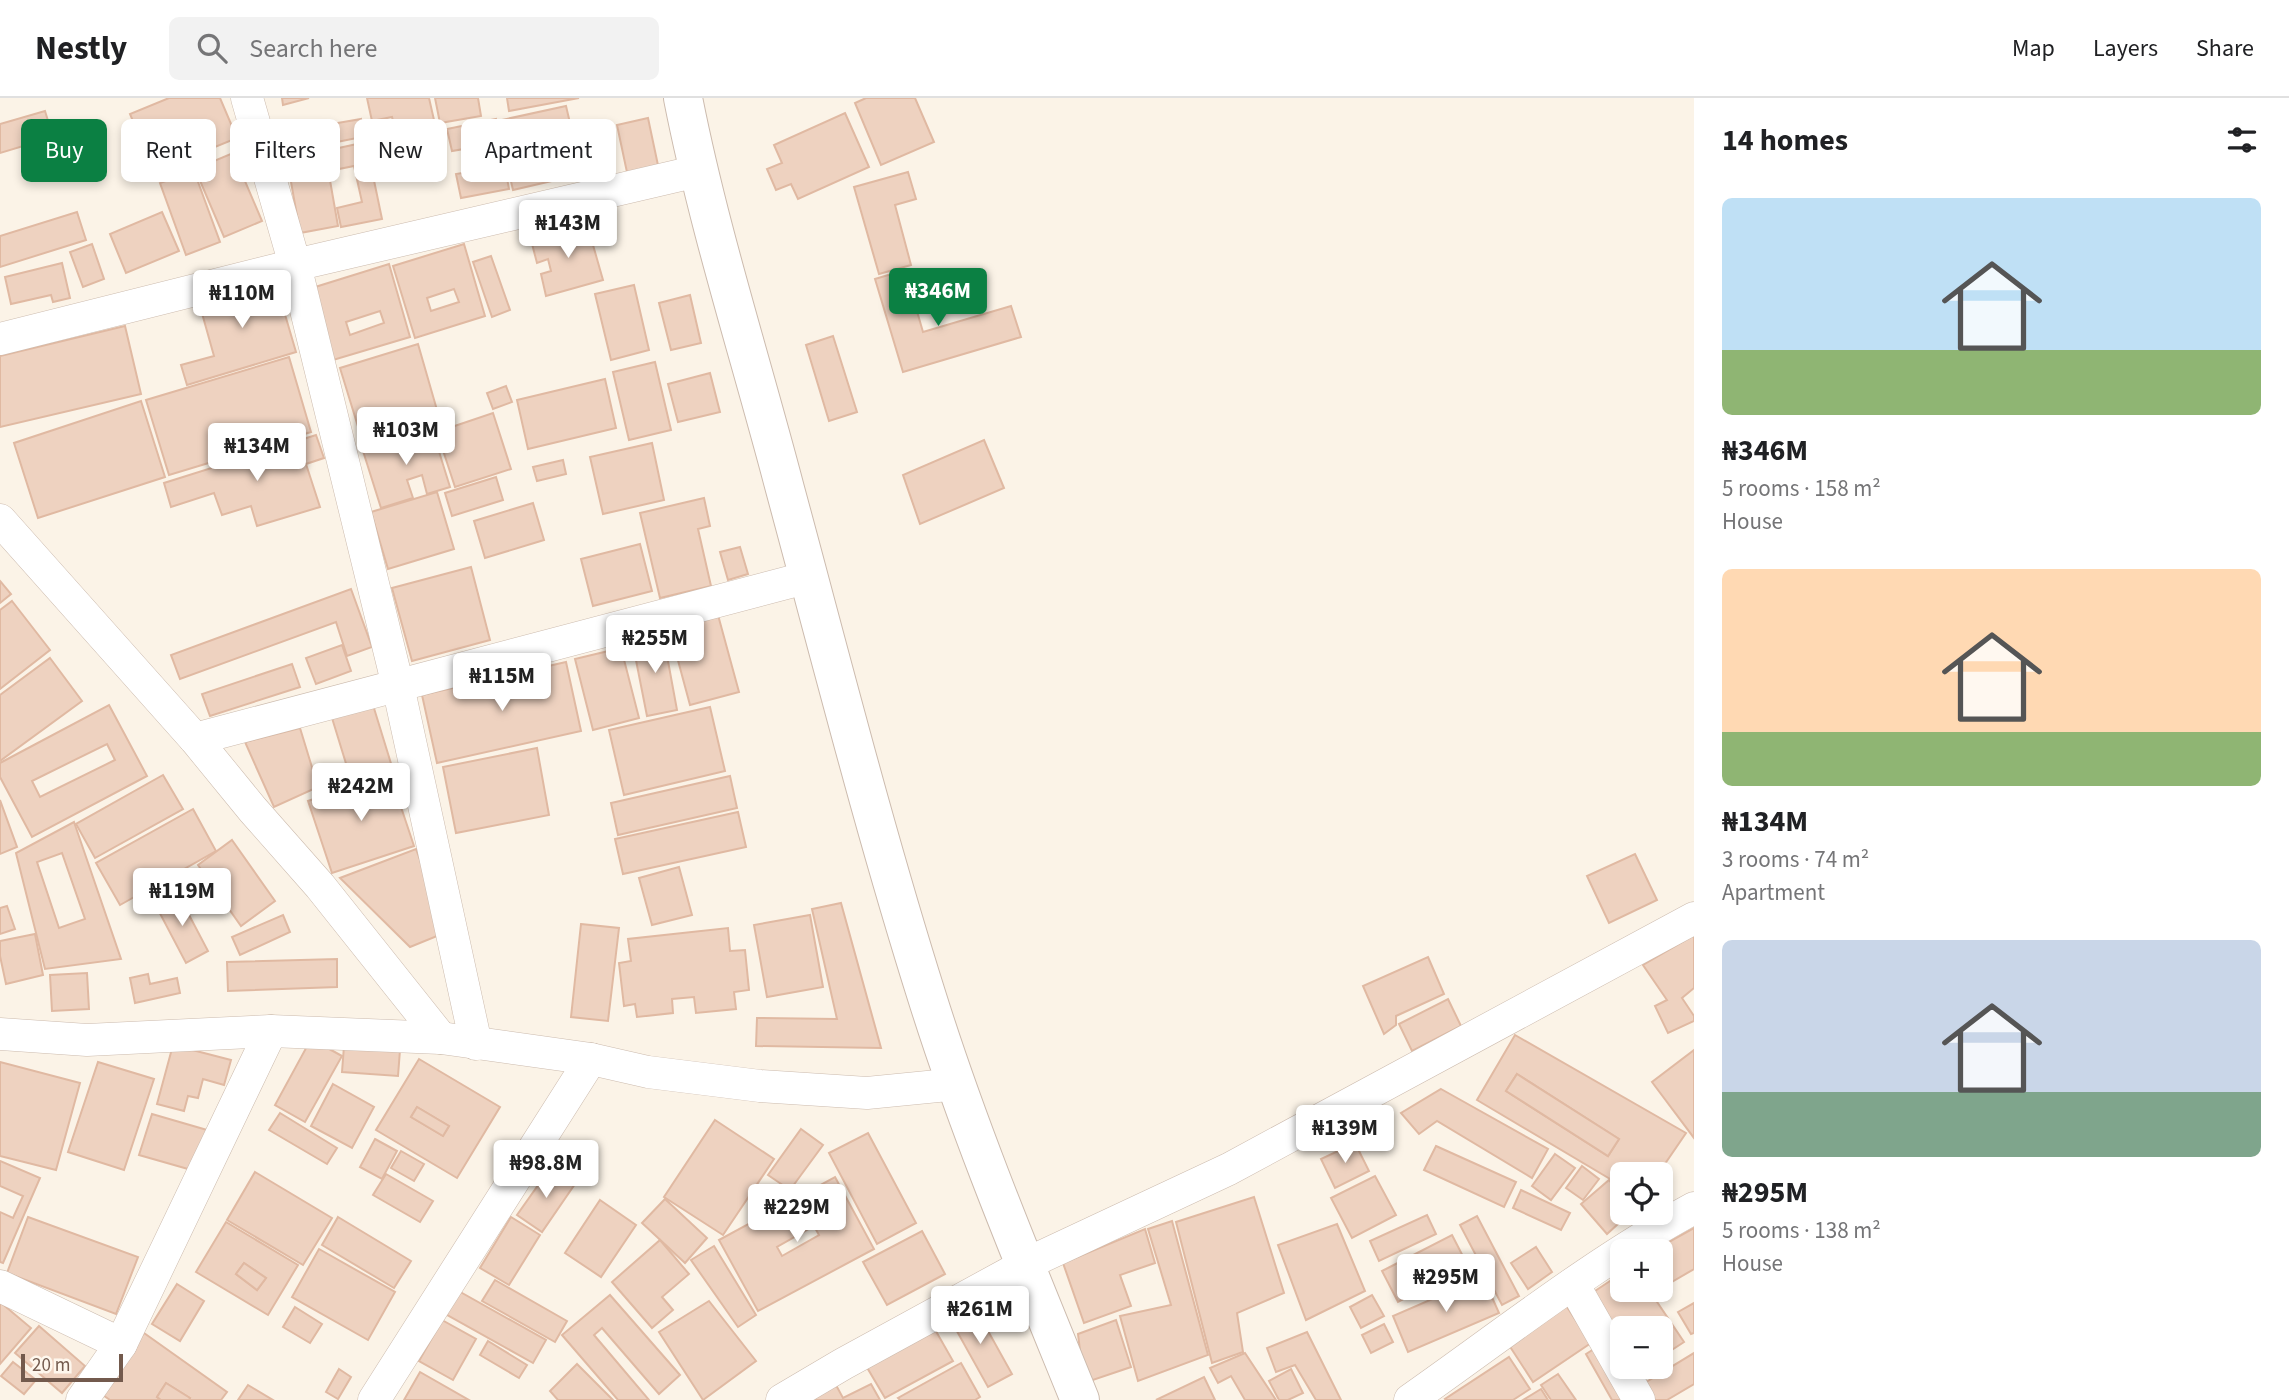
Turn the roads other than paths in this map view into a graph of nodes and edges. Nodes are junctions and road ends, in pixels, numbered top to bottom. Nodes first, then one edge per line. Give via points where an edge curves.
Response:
1 (247, 98) edge
2 (683, 98) edge
3 (698, 171) junction
4 (295, 265) junction
5 (0, 339) edge
6 (0, 520) edge
7 (809, 577) junction
8 (398, 686) junction
9 (195, 739) junction
10 (1694, 918) edge
11 (271, 1031) junction
12 (0, 1034) edge
13 (442, 1038) junction
14 (476, 1044) junction
15 (592, 1059) junction
16 (958, 1084) junction
17 (1694, 1208) edge
18 (1026, 1264) junction
19 (1573, 1284) junction
20 (0, 1286) edge
21 (121, 1344) junction
22 (82, 1400) edge
23 (374, 1400) edge
24 (782, 1400) edge
25 (1080, 1400) edge
26 (1410, 1400) edge
27 (1639, 1400) edge

1 - 4 street
2 - 3 street
3 - 4 street
3 - 7 street
4 - 5 street
4 - 8 street
6 - 9 street
7 - 8 street
7 - 16 street via 869,802
8 - 9 street
8 - 14 street
9 - 13 street
10 - 18 street via 1229,1169
11 - 12 street via 86,1040
11 - 13 street
11 - 21 street
13 - 14 street
14 - 15 street
15 - 16 street via 648,1072 760,1086 867,1093
15 - 23 street
16 - 18 street
17 - 19 street
18 - 24 street
18 - 25 street
19 - 26 street
19 - 27 street
20 - 21 street
21 - 22 street

